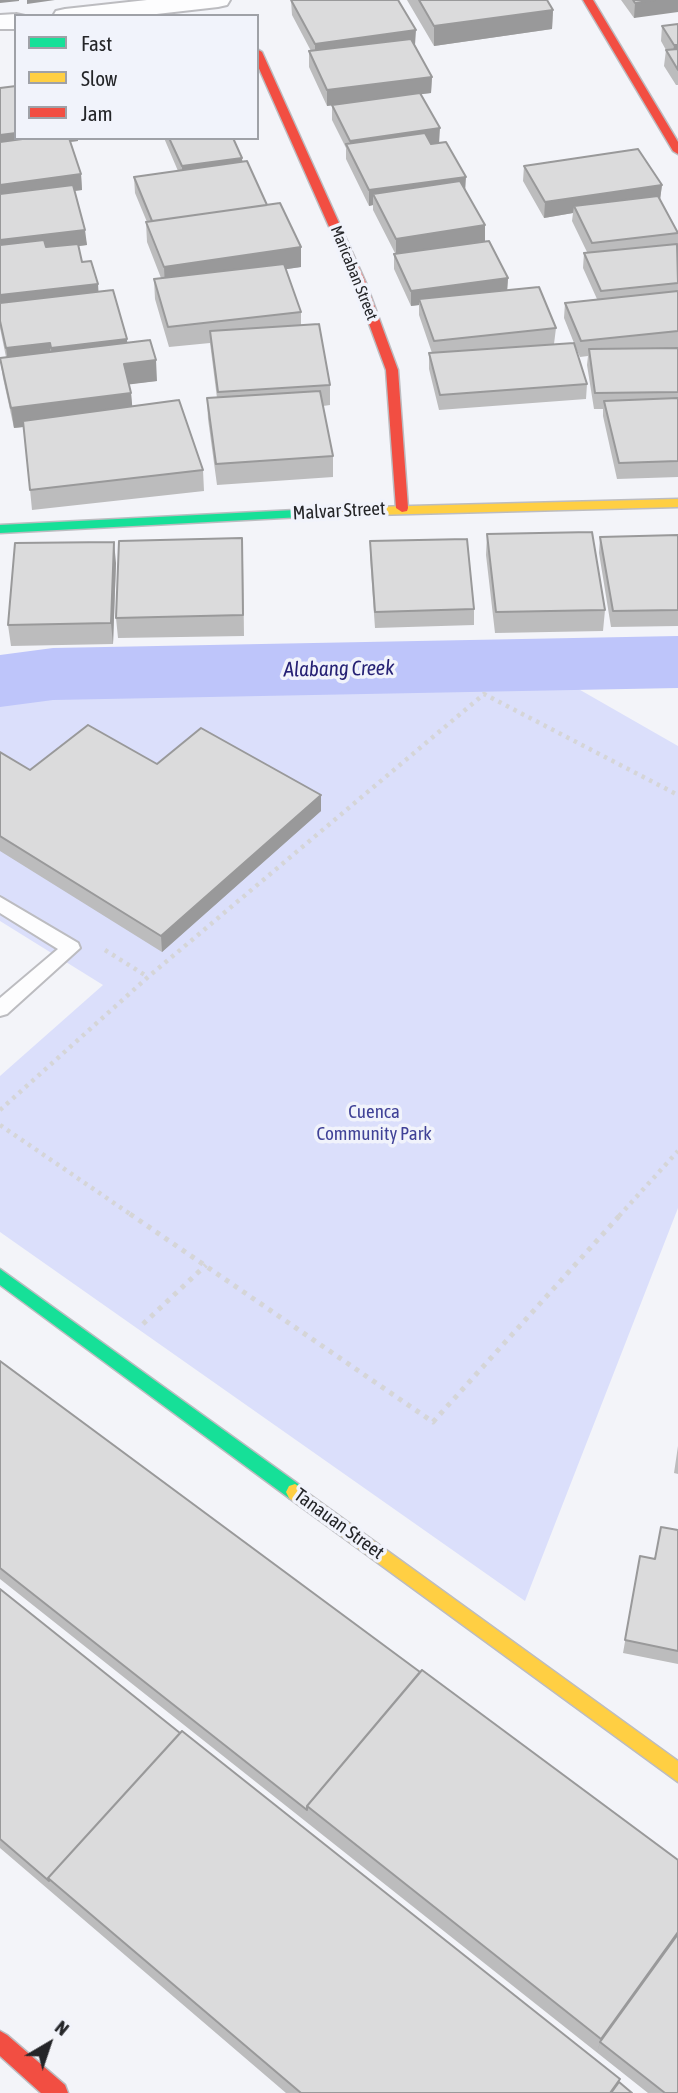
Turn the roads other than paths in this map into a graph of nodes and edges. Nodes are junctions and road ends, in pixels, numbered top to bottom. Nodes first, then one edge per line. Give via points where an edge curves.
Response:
1 (589, 0) edge
2 (230, 3) edge
3 (90, 14) edge
4 (259, 56) edge
5 (678, 151) edge
6 (678, 503) edge
7 (402, 508) junction
8 (0, 529) edge
9 (0, 904) edge
10 (0, 1009) edge
11 (0, 1276) edge
12 (678, 1773) edge
13 (0, 2042) edge
14 (57, 2093) edge

1 - 5 street
2 - 3 street
4 - 7 street, Maricaban Street via 360,283 392,370
6 - 7 street, Malvar Street
7 - 8 street, Malvar Street
9 - 10 lane via 71,948
11 - 12 street, Tanauan Street
13 - 14 street

